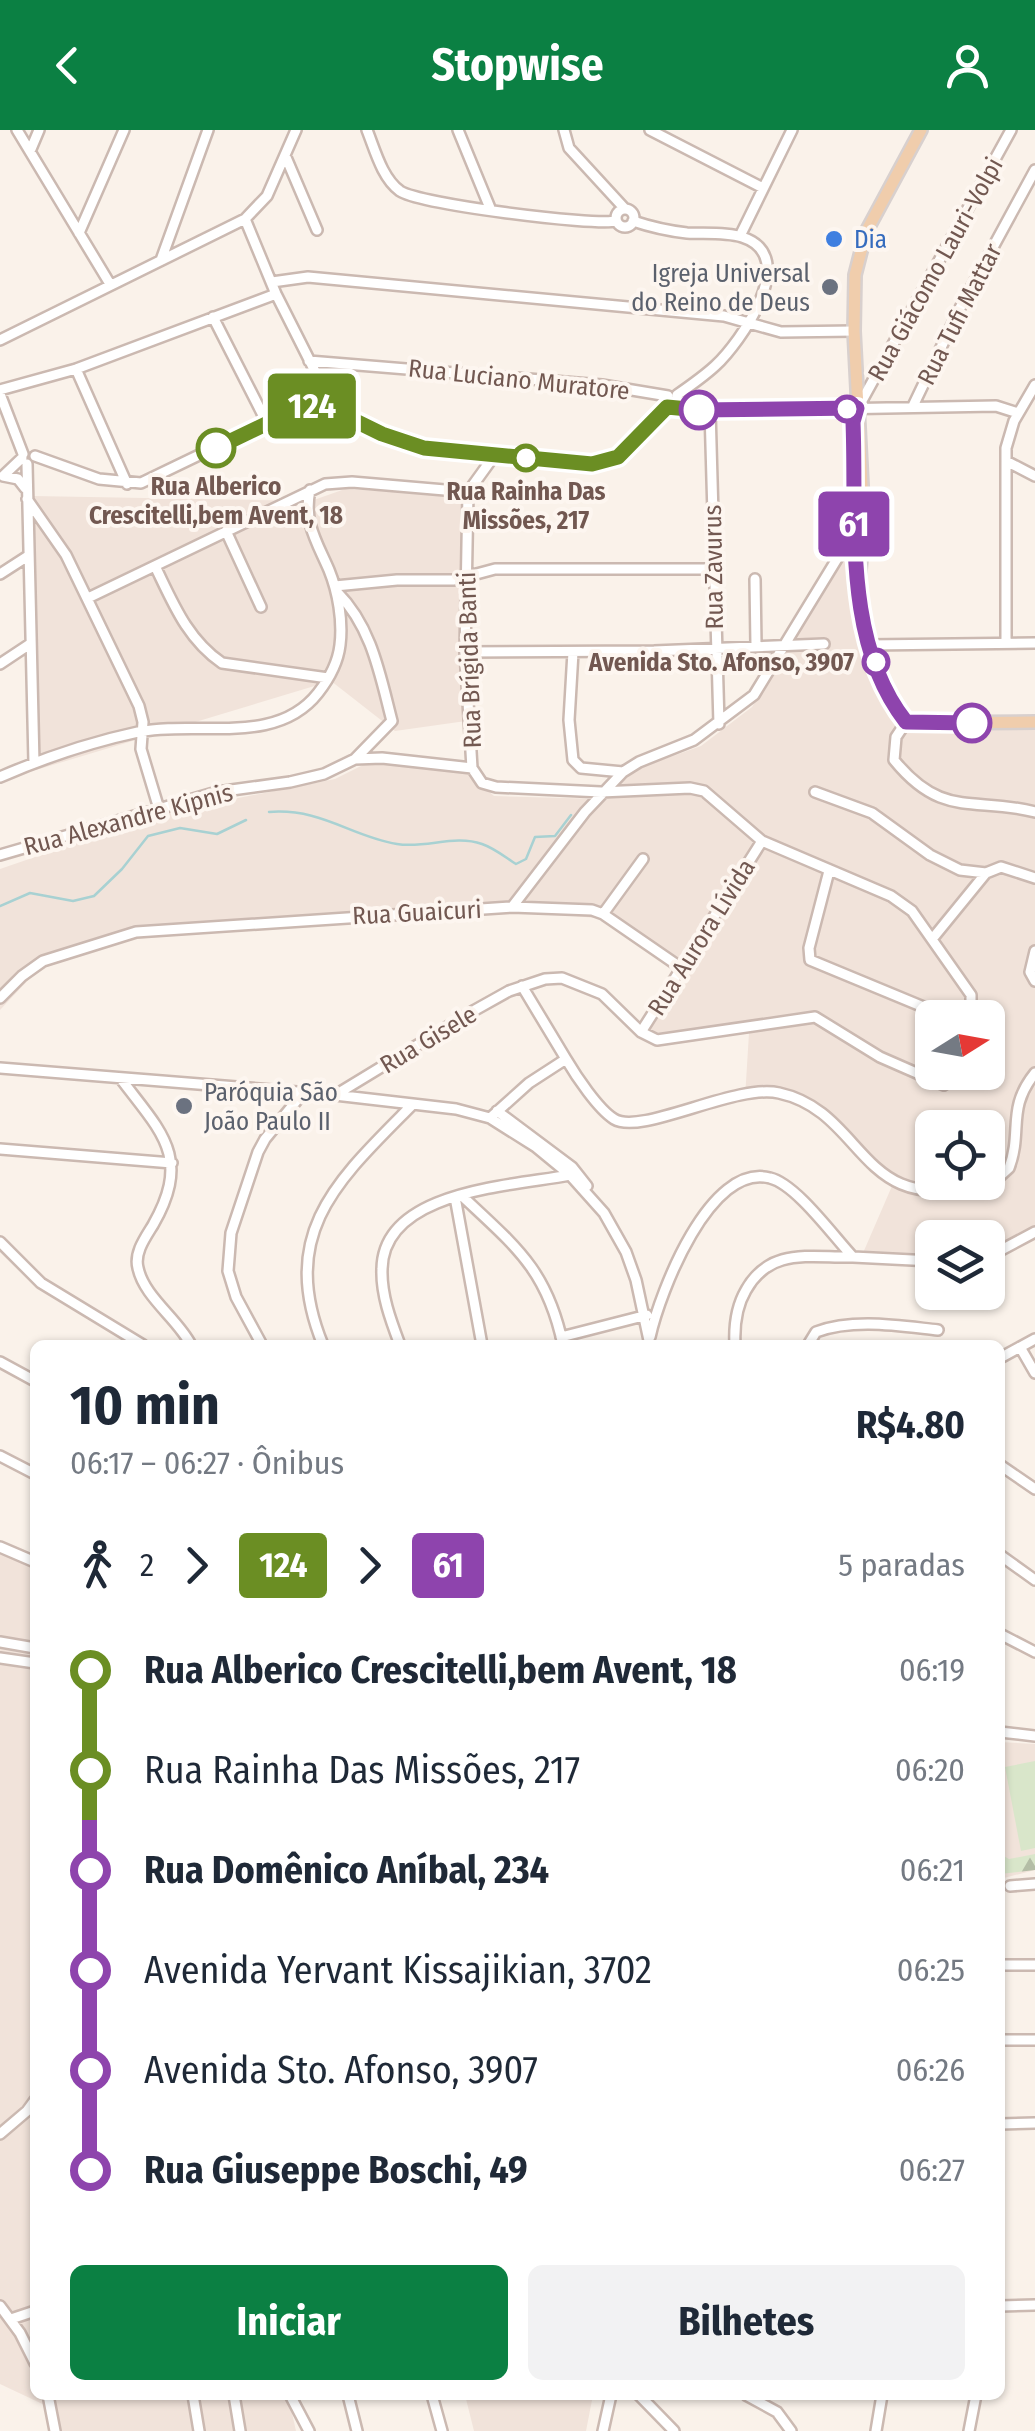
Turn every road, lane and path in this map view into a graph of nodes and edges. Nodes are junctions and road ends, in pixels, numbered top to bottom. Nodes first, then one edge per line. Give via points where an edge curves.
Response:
1 (18, 130) edge
2 (39, 130) edge
3 (124, 130) edge
4 (208, 130) edge
5 (296, 130) edge
6 (367, 130) edge
7 (458, 130) edge
8 (564, 130) edge
9 (650, 130) edge
10 (792, 130) edge
11 (921, 130) edge
12 (1012, 130) edge
13 (31, 150) junction
14 (285, 154) junction
15 (1035, 171) edge
16 (764, 188) junction
17 (490, 208) junction
18 (625, 208) junction
19 (245, 218) junction
20 (616, 221) junction
21 (634, 222) junction
22 (317, 230) dead end
23 (79, 233) junction
24 (740, 236) junction
25 (161, 260) junction
26 (272, 282) junction
27 (110, 284) junction
28 (276, 294) junction
29 (212, 317) junction
30 (753, 322) junction
31 (854, 331) junction
32 (0, 340) edge
33 (309, 362) junction
34 (76, 368) junction
35 (1035, 385) edge
36 (0, 392) edge
37 (673, 401) junction
38 (913, 406) junction
39 (857, 408) junction
40 (710, 410) junction
41 (335, 411) junction
42 (1018, 413) junction
43 (267, 423) junction
44 (494, 456) junction
45 (28, 459) junction
46 (1006, 461) junction
47 (1035, 476) edge
48 (1, 477) edge
49 (127, 484) junction
50 (310, 490) junction
51 (468, 492) junction
52 (27, 493) junction
53 (859, 527) junction
54 (226, 531) junction
55 (28, 556) junction
56 (154, 566) junction
57 (713, 569) junction
58 (0, 574) edge
59 (466, 578) junction
60 (754, 579) dead end
61 (336, 589) junction
62 (88, 598) junction
63 (261, 608) dead end
64 (1035, 643) edge
65 (30, 644) junction
66 (756, 644) junction
67 (783, 644) junction
68 (824, 644) dead end
69 (1006, 644) junction
70 (868, 645) junction
71 (714, 647) junction
72 (465, 652) junction
73 (573, 652) junction
74 (0, 664) edge
75 (328, 678) junction
76 (906, 722) junction
77 (1035, 722) edge
78 (719, 724) junction
79 (143, 731) junction
80 (356, 759) junction
81 (34, 763) junction
82 (472, 768) junction
83 (623, 772) junction
84 (0, 777) edge
85 (600, 792) junction
86 (815, 792) dead end
87 (159, 809) junction
88 (1035, 812) edge
89 (762, 842) junction
90 (0, 855) edge
91 (643, 860) dead end
92 (829, 871) junction
93 (986, 873) junction
94 (1035, 878) edge
95 (512, 907) junction
96 (602, 914) junction
97 (933, 938) junction
98 (1035, 951) edge
99 (680, 967) junction
100 (1035, 981) edge
101 (522, 986) junction
102 (0, 998) edge
103 (972, 1000) edge
104 (915, 1004) edge
105 (641, 1032) junction
106 (566, 1059) junction
107 (0, 1068) edge
108 (1035, 1072) edge
109 (915, 1073) edge
110 (122, 1079) junction
111 (303, 1093) junction
112 (336, 1096) junction
113 (413, 1104) junction
114 (494, 1115) junction
115 (0, 1149) edge
116 (172, 1163) junction
117 (1005, 1172) edge
118 (570, 1175) junction
119 (915, 1186) edge
120 (458, 1196) junction
121 (1035, 1232) edge
122 (1, 1243) edge
123 (1005, 1247) edge
124 (853, 1257) junction
125 (915, 1261) edge
126 (656, 1307) junction
127 (644, 1318) junction
128 (938, 1330) dead end
129 (1035, 1339) edge
130 (135, 1340) edge
131 (188, 1340) edge
132 (260, 1340) edge
133 (322, 1340) edge
134 (398, 1340) edge
135 (481, 1340) edge
136 (562, 1340) edge
137 (566, 1340) edge
138 (648, 1340) edge
139 (650, 1340) edge
140 (735, 1340) edge
141 (811, 1340) edge
142 (1020, 1347) junction
143 (1005, 1355) edge
144 (0, 1362) edge
145 (1035, 1373) edge
146 (30, 1378) edge
147 (0, 1456) edge
148 (1005, 1469) edge
149 (30, 1471) edge
150 (1035, 1490) edge
151 (0, 1547) edge
152 (1005, 1559) edge
153 (30, 1560) edge
154 (1035, 1580) edge
155 (1005, 1637) edge
156 (0, 1642) edge
157 (30, 1647) edge
158 (1035, 1652) edge
159 (0, 1658) edge
160 (30, 1662) edge
161 (1005, 1733) edge
162 (1035, 1736) edge
163 (1035, 1884) edge
164 (1010, 1886) dead end
165 (1005, 1965) edge
166 (1035, 1966) edge
167 (1005, 2040) edge
168 (1035, 2040) edge
169 (30, 2108) edge
170 (1035, 2123) edge
171 (1005, 2124) edge
172 (0, 2134) edge
173 (1035, 2305) edge
174 (0, 2306) edge
175 (1005, 2306) edge
176 (30, 2313) edge
177 (11, 2319) junction
178 (30, 2354) edge
179 (49, 2400) edge
180 (194, 2400) edge
181 (235, 2400) edge
182 (293, 2400) edge
183 (349, 2400) edge
184 (433, 2400) edge
185 (610, 2400) edge
186 (644, 2400) edge
187 (755, 2400) edge
188 (881, 2400) edge
189 (975, 2400) edge
190 (356, 2429) edge
191 (55, 2431) edge
192 (198, 2431) edge
193 (240, 2431) edge
194 (310, 2431) edge
195 (343, 2431) edge
196 (442, 2431) edge
197 (604, 2431) edge
198 (674, 2431) edge
199 (790, 2431) edge
200 (876, 2431) edge
201 (969, 2431) edge

1 - 13 street
2 - 13 street
3 - 23 street
4 - 25 street
5 - 14 street
6 - 17 street via 399,190 440,205
7 - 17 street
8 - 18 street via 569,148
9 - 16 street
10 - 16 street
11 - 31 main road via 858,252
12 - 39 street, Rua Giácomo Lauri-Volpi
13 - 23 street
14 - 19 street via 267,196
14 - 22 street
15 - 38 street, Rua Tufi Mattar
16 - 24 street
17 - 20 street
18 - 20 street
18 - 21 street
19 - 25 street
19 - 26 street
20 - 21 street via 625,227
21 - 24 street
23 - 27 street
24 - 30 street via 766,262
25 - 27 street
26 - 28 street
26 - 30 street via 308,277
27 - 32 street
28 - 29 street
28 - 33 street
29 - 34 street
29 - 43 street
30 - 31 street via 781,332
30 - 37 street
31 - 39 main road
33 - 37 street, Rua Luciano Muratore via 602,385
33 - 41 street
34 - 36 street
34 - 49 street
35 - 42 street
36 - 45 street
37 - 40 street, Rua Luciano Muratore
37 - 44 street via 606,462
38 - 39 street, Rua Luciano Muratore
38 - 42 street, Rua Luciano Muratore via 996,406
39 - 40 street, Rua Luciano Muratore
39 - 53 main road
40 - 57 street, Rua Zavurus
41 - 43 street via 306,407
41 - 44 street via 406,443
42 - 46 street
43 - 49 street via 153,480
44 - 51 street
45 - 48 street
45 - 49 street
45 - 52 street
46 - 47 street
46 - 69 street
48 - 52 street via 18,479
50 - 51 street via 352,482
50 - 54 street
50 - 61 street via 308,523
51 - 59 street, Rua Brígida Banti
52 - 55 street
52 - 62 street
53 - 67 street, Rua Guaicuri
53 - 70 main road
54 - 56 street
54 - 63 street
55 - 58 street
55 - 65 street
56 - 62 street
56 - 75 street via 186,628 222,664
57 - 59 street via 494,568
57 - 71 street, Rua Zavurus
59 - 61 street
59 - 72 street, Rua Brígida Banti
60 - 66 street
61 - 75 street via 340,646
61 - 80 street, Rua Alexandre Kipnis via 366,630 392,722
62 - 79 street
64 - 69 street
65 - 74 street
65 - 81 street
66 - 67 street
66 - 71 street
67 - 68 street
67 - 78 street, Rua Guaicuri via 754,695
69 - 70 street
70 - 76 main road
71 - 73 street
71 - 78 street, Rua Zavurus
72 - 73 street
72 - 82 street, Rua Brígida Banti
73 - 83 street via 573,760 581,768
75 - 79 street via 299,712 278,722
76 - 77 main road
76 - 88 street via 894,760 936,797
78 - 83 street, Rua Guaicuri
79 - 81 street
79 - 87 street via 143,758
80 - 82 street
80 - 87 street, Rua Alexandre Kipnis via 324,774
81 - 84 street
82 - 85 street via 487,786
83 - 85 street, Rua Guaicuri
85 - 89 street via 704,791
85 - 95 street, Rua Guaicuri
86 - 93 street via 872,812 948,865
87 - 90 street, Rua Alexandre Kipnis
89 - 92 street
89 - 99 street, Rua Aurora Lívida
91 - 96 street
92 - 97 street via 901,902
92 - 104 street via 808,956 818,966
93 - 94 street via 1001,866
93 - 97 street
95 - 96 street
95 - 102 street, Rua Guaicuri via 136,932 43,961
96 - 99 street
97 - 103 street
98 - 100 street
99 - 105 street, Rua Aurora Lívida
101 - 105 street via 556,978 592,988
101 - 106 street
101 - 112 street, Rua Gisele
105 - 109 street via 673,1040 815,1016
106 - 114 street
106 - 119 street via 620,1122 748,1092 778,1092 810,1104 861,1155 894,1180
107 - 110 street
108 - 117 street via 1016,1109
110 - 111 street
110 - 116 street via 167,1140
111 - 112 street
111 - 132 street via 258,1152 228,1250 232,1285
112 - 113 street
113 - 114 street
113 - 133 street via 359,1159 318,1219 306,1278
114 - 118 street
114 - 126 street via 572,1167 614,1220 647,1300
115 - 116 street
116 - 131 street via 164,1201 137,1262 142,1280
118 - 120 street
118 - 127 street via 617,1235
120 - 134 street via 410,1216 387,1246 382,1272
120 - 135 street
120 - 136 street via 542,1279
121 - 123 street
122 - 130 street via 41,1283
124 - 125 street
124 - 126 street via 788,1187 772,1178 745,1177 707,1212
124 - 140 street via 790,1258 764,1266 742,1297
126 - 127 street
126 - 139 street
127 - 137 street
127 - 138 street
128 - 141 street via 839,1327 816,1332
129 - 142 street
142 - 143 street
142 - 145 street
144 - 146 street
147 - 149 street
148 - 150 street
151 - 153 street
152 - 154 street
155 - 158 street
156 - 157 street
159 - 160 street
161 - 162 street
163 - 164 street
165 - 166 street
167 - 168 street
169 - 172 street
170 - 171 street
173 - 175 street
174 - 177 street
176 - 177 street
177 - 178 street
179 - 191 street
180 - 192 street
181 - 193 street
182 - 194 street
183 - 190 street
184 - 196 street
185 - 197 street
186 - 198 street
187 - 199 street via 778,2412
188 - 200 street
189 - 201 street
190 - 195 street

